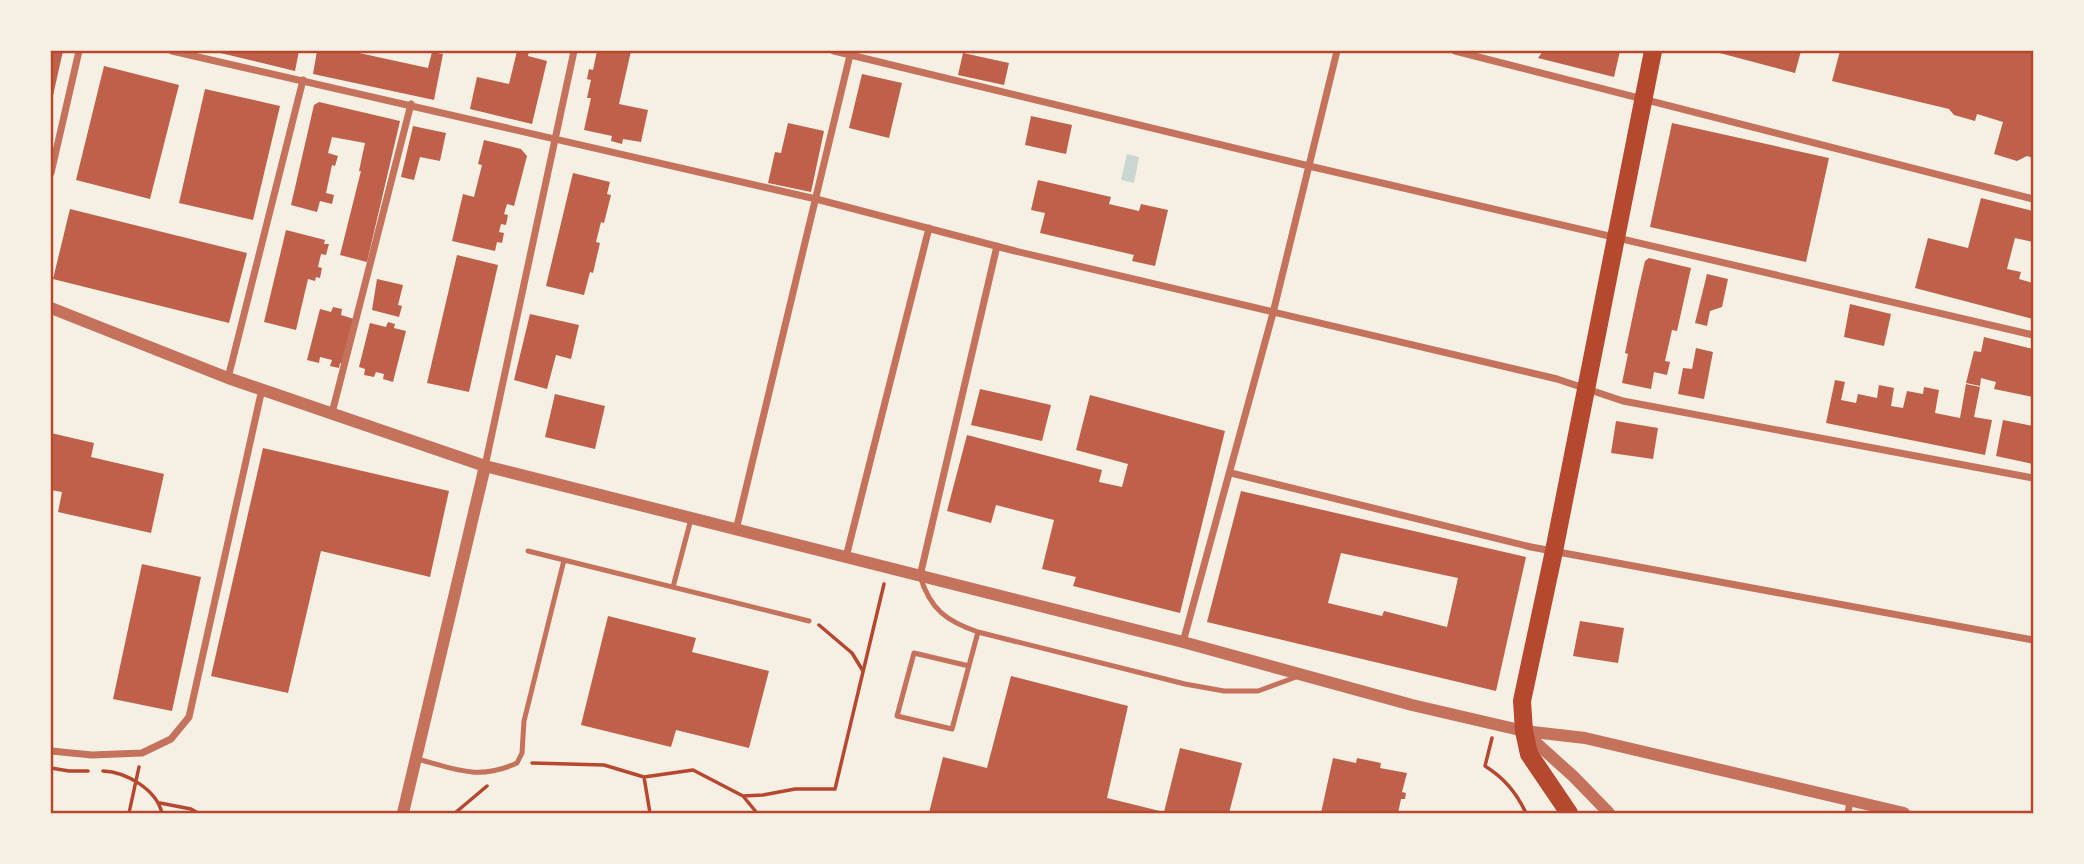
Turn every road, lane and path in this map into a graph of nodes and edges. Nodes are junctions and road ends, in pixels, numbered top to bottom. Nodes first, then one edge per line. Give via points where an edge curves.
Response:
1 (79, 51) edge
2 (172, 51) edge
3 (574, 51) edge
4 (834, 51) edge
5 (1337, 51) edge
6 (1455, 51) edge
7 (1653, 51) edge
8 (851, 53) edge
9 (303, 80) junction
10 (1643, 97) junction
11 (411, 104) junction
12 (555, 139) junction
13 (1309, 166) junction
14 (51, 173) edge
15 (816, 198) junction
16 (2033, 198) edge
17 (929, 228) junction
18 (1615, 237) junction
19 (997, 246) junction
20 (51, 308) edge
21 (1273, 313) junction
22 (2033, 335) edge
23 (228, 378) junction
24 (262, 389) junction
25 (1586, 389) junction
26 (332, 413) junction
27 (485, 466) junction
28 (1231, 473) junction
29 (2033, 478) edge
30 (691, 519) junction
31 (736, 530) junction
32 (528, 551) dead end
33 (1554, 551) junction
34 (846, 558) junction
35 (564, 561) junction
36 (888, 568) junction
37 (920, 576) junction
38 (673, 587) junction
39 (809, 621) dead end
40 (816, 623) dead end
41 (978, 632) junction
42 (2033, 640) edge
43 (1183, 642) junction
44 (969, 666) junction
45 (863, 671) junction
46 (1304, 674) junction
47 (1495, 725) junction
48 (1524, 731) junction
49 (51, 751) edge
50 (142, 753) junction
51 (414, 758) junction
52 (517, 763) junction
53 (51, 768) edge
54 (644, 777) junction
55 (135, 781) junction
56 (743, 796) junction
57 (160, 803) junction
58 (1849, 807) edge
59 (129, 813) edge
60 (162, 813) edge
61 (198, 813) edge
62 (403, 813) edge
63 (650, 813) edge
64 (757, 813) edge
65 (1526, 813) edge
66 (1569, 813) edge
67 (1609, 813) edge
68 (1904, 813) edge

1 - 14 street
2 - 9 street
3 - 12 street
4 - 8 street
5 - 13 street
6 - 10 street
7 - 10 main road
8 - 13 street
8 - 15 street
9 - 11 street
9 - 23 street
10 - 16 street
10 - 18 main road
11 - 12 street
11 - 26 street
12 - 15 street
12 - 27 street
13 - 18 street
13 - 21 street
15 - 17 street
15 - 31 street
17 - 19 street
17 - 34 street
18 - 22 street
18 - 25 main road
19 - 21 street
19 - 37 street
20 - 23 street
21 - 25 street
21 - 28 street
23 - 24 street
24 - 26 street
24 - 50 street via 189,717 171,739
25 - 29 street via 1623,401
25 - 33 main road
26 - 27 street
27 - 30 street
27 - 51 street
28 - 33 street
28 - 43 street
30 - 31 street
30 - 38 lane
31 - 34 street
32 - 35 lane
33 - 42 street
33 - 48 main road via 1522,701
34 - 36 street
35 - 38 lane
35 - 52 lane
36 - 37 street
36 - 45 path
37 - 41 lane via 926,596 938,612
37 - 43 street
38 - 39 lane
40 - 45 path via 852,653
41 - 44 lane
41 - 46 lane via 1224,691 1258,691
43 - 46 street
44 - 44 lane via 953,729 897,716 914,653
45 - 56 path via 835,789
46 - 47 street
47 - 48 street
47 - 65 path via 1485,765 1518,795
48 - 58 street via 1585,738
48 - 66 main road via 1529,754
48 - 67 street
49 - 50 street
50 - 55 path
51 - 52 lane via 480,774
51 - 62 street
52 - 54 path via 604,765
53 - 55 path via 114,771
54 - 56 path via 694,769
54 - 63 path
55 - 57 path
55 - 59 path
56 - 64 path
57 - 60 path
57 - 61 path
58 - 68 street

